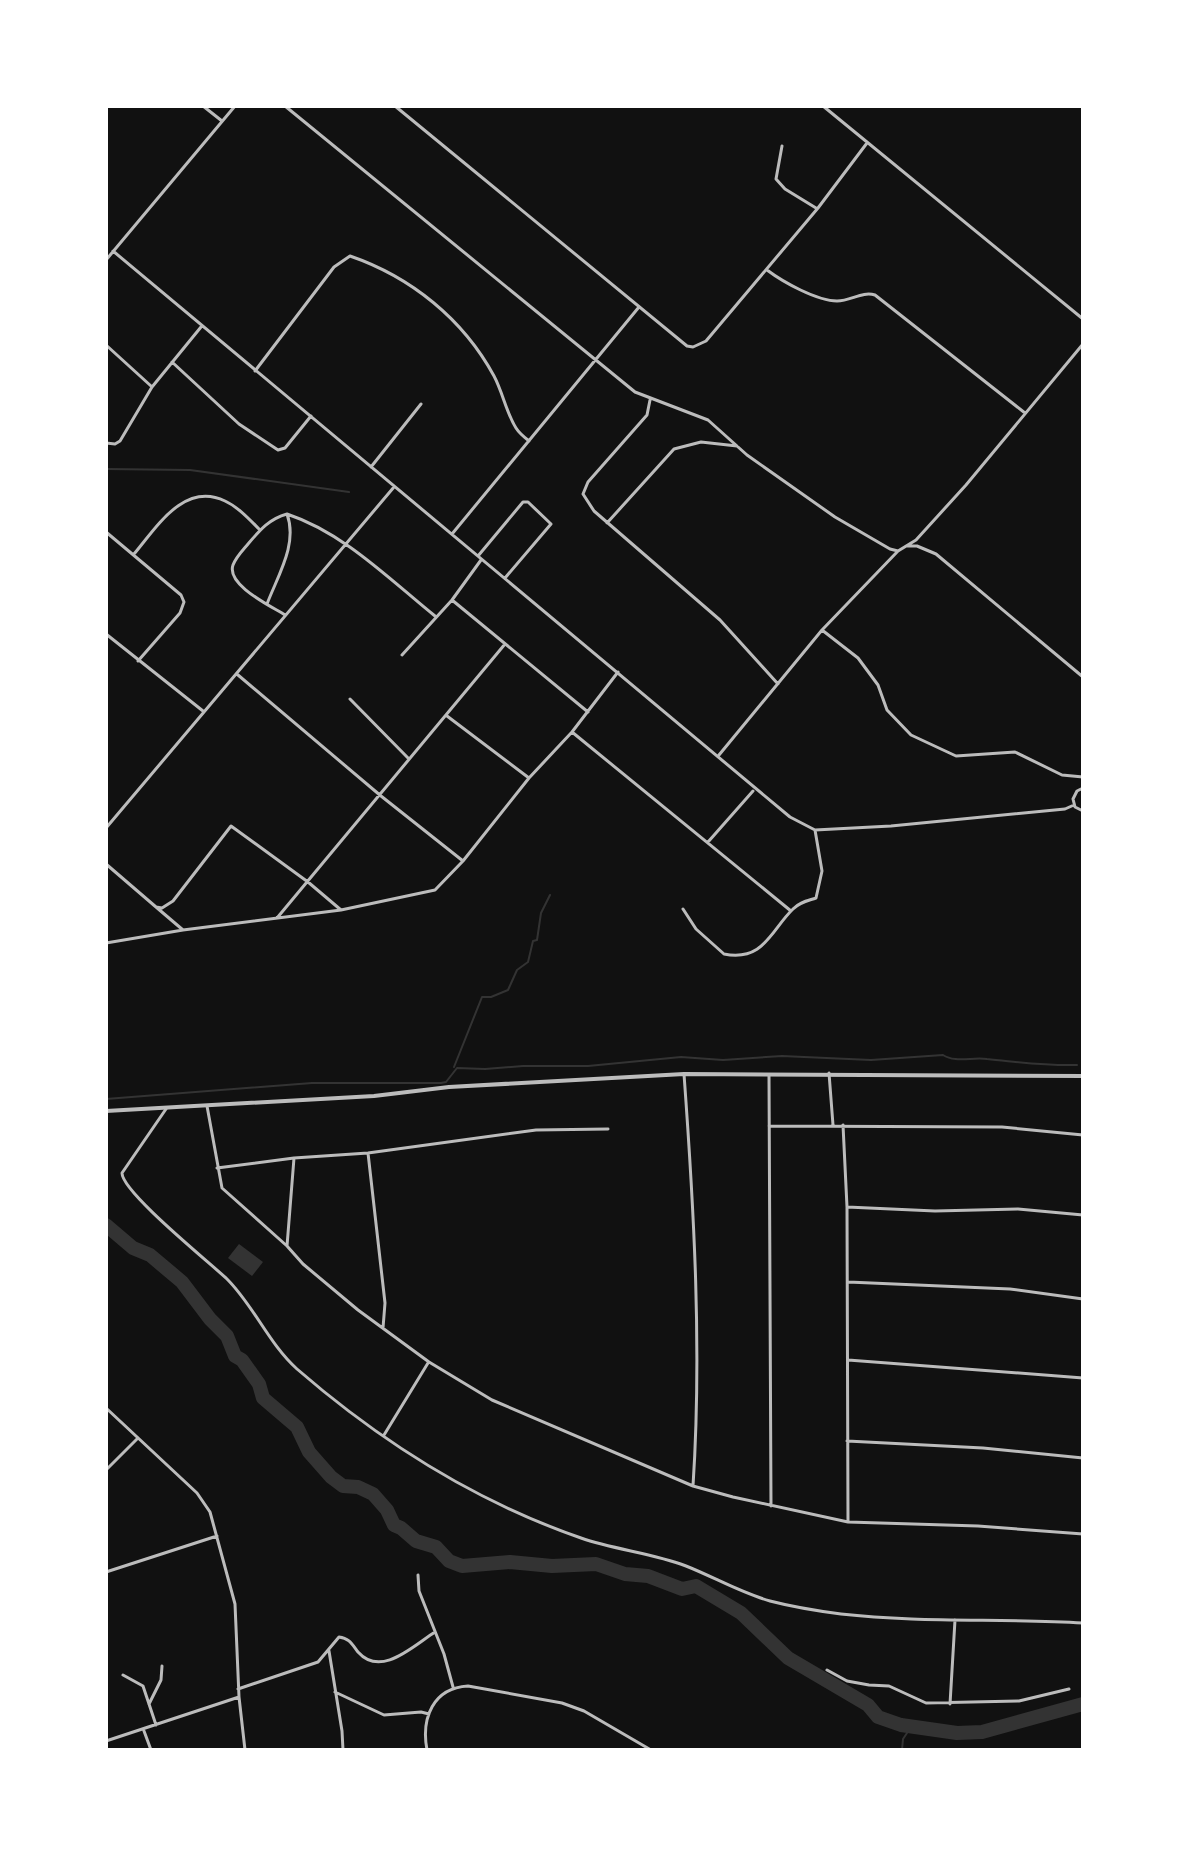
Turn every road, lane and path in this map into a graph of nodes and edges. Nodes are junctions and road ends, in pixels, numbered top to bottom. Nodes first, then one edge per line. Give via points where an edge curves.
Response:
1 (203, 106) edge
2 (235, 106) edge
3 (285, 106) edge
4 (395, 106) edge
5 (823, 106) edge
6 (222, 121) junction
7 (867, 143) junction
8 (782, 146) dead end
9 (818, 208) junction
10 (113, 251) junction
11 (106, 260) edge
12 (767, 270) junction
13 (639, 307) junction
14 (1083, 319) edge
15 (202, 326) junction
16 (1083, 344) edge
17 (106, 345) edge
18 (596, 359) junction
19 (172, 362) junction
20 (255, 371) junction
21 (152, 387) junction
22 (650, 400) junction
23 (421, 404) dead end
24 (1025, 413) junction
25 (311, 416) junction
26 (529, 441) junction
27 (106, 443) edge
28 (737, 446) junction
29 (371, 467) junction
30 (394, 487) junction
31 (287, 514) junction
32 (607, 523) junction
33 (260, 530) junction
34 (106, 532) edge
35 (452, 534) junction
36 (346, 545) junction
37 (907, 546) junction
38 (898, 551) junction
39 (134, 554) junction
40 (480, 557) junction
41 (505, 578) junction
42 (452, 600) junction
43 (267, 604) junction
44 (285, 615) junction
45 (435, 616) junction
46 (822, 630) junction
47 (106, 634) edge
48 (505, 644) junction
49 (402, 655) dead end
50 (138, 661) junction
51 (618, 672) junction
52 (237, 675) junction
53 (1083, 677) edge
54 (778, 684) junction
55 (350, 699) dead end
56 (204, 711) junction
57 (588, 712) junction
58 (447, 716) junction
59 (572, 732) junction
60 (718, 756) junction
61 (410, 759) junction
62 (529, 778) junction
63 (1083, 778) edge
64 (1081, 788) edge
65 (754, 789) junction
66 (381, 796) junction
67 (1074, 805) junction
68 (1083, 811) edge
69 (106, 815) edge
70 (113, 821) junction
71 (106, 828) edge
72 (815, 830) junction
73 (708, 842) junction
74 (463, 861) junction
75 (106, 864) edge
76 (308, 882) junction
77 (156, 907) junction
78 (683, 909) dead end
79 (341, 910) junction
80 (791, 911) junction
81 (277, 918) junction
82 (183, 930) junction
83 (106, 943) edge
84 (829, 1073) junction
85 (684, 1074) junction
86 (769, 1075) junction
87 (1083, 1076) edge
88 (207, 1106) junction
89 (166, 1109) junction
90 (106, 1111) edge
91 (833, 1125) junction
92 (843, 1125) junction
93 (769, 1126) junction
94 (608, 1129) dead end
95 (1083, 1135) edge
96 (368, 1153) junction
97 (294, 1158) junction
98 (217, 1168) junction
99 (847, 1207) junction
100 (1083, 1215) edge
101 (287, 1246) junction
102 (848, 1282) junction
103 (1083, 1299) edge
104 (383, 1328) junction
105 (848, 1360) junction
106 (429, 1362) junction
107 (1083, 1378) edge
108 (106, 1408) edge
109 (384, 1435) junction
110 (138, 1438) junction
111 (847, 1441) junction
112 (1083, 1458) edge
113 (106, 1470) edge
114 (693, 1486) junction
115 (771, 1506) junction
116 (848, 1522) junction
117 (1083, 1534) edge
118 (218, 1536) junction
119 (106, 1572) edge
120 (418, 1575) dead end
121 (955, 1620) junction
122 (1083, 1623) edge
123 (435, 1632) junction
124 (328, 1649) junction
125 (162, 1666) dead end
126 (827, 1670) dead end
127 (123, 1675) dead end
128 (453, 1687) junction
129 (238, 1689) junction
130 (1069, 1689) dead end
131 (334, 1692) junction
132 (239, 1697) junction
133 (149, 1704) junction
134 (950, 1704) junction
135 (429, 1714) junction
136 (156, 1725) junction
137 (143, 1730) junction
138 (106, 1741) edge
139 (151, 1750) edge
140 (245, 1750) edge
141 (343, 1750) edge
142 (427, 1750) edge
143 (651, 1750) edge

1 - 6 street
2 - 6 street
3 - 18 street
4 - 13 street
5 - 7 street
6 - 10 street
7 - 9 street
7 - 14 street
8 - 9 street via 776,179
9 - 12 street
10 - 11 street
10 - 15 street
12 - 13 street via 700,345 687,346
12 - 24 street via 789,285 835,301 875,295
13 - 18 street
15 - 19 street
15 - 20 street
16 - 24 street
17 - 21 street
18 - 22 street
18 - 26 street
19 - 21 street
19 - 25 street via 239,424 278,450
20 - 25 street
20 - 26 street via 334,267 350,256 413,285 464,331 494,377 516,428
21 - 27 street via 120,441
22 - 28 street via 708,420
22 - 32 street via 647,415 583,490 586,502
23 - 29 street
24 - 37 street
25 - 29 street
26 - 35 street
28 - 32 street via 701,442 674,449
28 - 38 street via 851,528
29 - 30 street
30 - 35 street
30 - 36 street
31 - 33 street
31 - 36 street
31 - 43 street via 290,545
32 - 54 street via 720,620
33 - 39 street via 227,501 198,497 178,504
33 - 43 street via 232,566 232,574
34 - 39 street
35 - 40 street
36 - 44 street
36 - 45 street
37 - 38 street
37 - 53 street via 936,554
38 - 46 street
39 - 50 street via 181,595 184,607
40 - 41 street
40 - 41 street via 528,502 551,524
40 - 42 street
41 - 51 street
42 - 45 street
42 - 48 street
43 - 44 street
44 - 52 street
45 - 49 street
46 - 54 street
46 - 63 street via 858,658 878,685 887,710 911,735 956,756 1015,752 1062,775
47 - 50 street
48 - 57 street
48 - 58 street
50 - 56 street
51 - 57 street
51 - 60 street
52 - 56 street
52 - 66 street
54 - 60 street
55 - 61 street
56 - 70 street
57 - 59 street
58 - 61 street
58 - 62 street
59 - 62 street
59 - 73 street
60 - 65 street
61 - 66 street
62 - 74 street
63 - 64 street
64 - 67 street
65 - 72 street
65 - 73 street
66 - 74 street
66 - 76 street
67 - 68 street
67 - 72 street
69 - 70 street
70 - 71 street
72 - 80 street via 822,880 816,898
73 - 80 street
74 - 79 street via 428,893
75 - 77 street
76 - 77 street via 231,826 173,901
76 - 79 street
76 - 81 street
77 - 82 street
78 - 80 street via 696,929 728,956 762,947
79 - 81 street
81 - 82 street
82 - 83 street
84 - 86 street
84 - 87 street
84 - 91 street
85 - 86 street
85 - 88 street
85 - 114 street via 697,1363
86 - 93 street
88 - 89 street
88 - 98 street
89 - 90 street
89 - 109 street via 122,1179 232,1284 295,1367
91 - 92 street
91 - 93 street
92 - 95 street via 1002,1127
92 - 99 street
93 - 115 street
94 - 96 street via 536,1130
96 - 97 street
96 - 104 street via 384,1289
97 - 98 street
97 - 101 street
98 - 101 street via 222,1188
99 - 100 street
99 - 102 street
101 - 104 street
102 - 103 street via 1010,1289
102 - 105 street
104 - 106 street
105 - 107 street
105 - 111 street
106 - 109 street
106 - 114 street via 492,1400
108 - 110 street
109 - 121 street via 503,1505 580,1538 686,1566 769,1601 841,1614
110 - 113 street
110 - 118 street via 205,1501
111 - 112 street
111 - 116 street
114 - 115 street
115 - 116 street
116 - 117 street
118 - 119 street
118 - 129 street via 235,1604
120 - 123 street
121 - 122 street
121 - 134 street
123 - 124 street via 380,1662 361,1655 344,1637
123 - 128 street
124 - 129 street via 307,1667
124 - 131 street
125 - 133 street
126 - 134 street via 847,1681 889,1686 926,1703
127 - 133 street via 143,1686
128 - 135 street
128 - 143 street via 562,1703
129 - 132 street
130 - 134 street via 1019,1701
131 - 135 street via 374,1713
131 - 141 street
132 - 136 street
132 - 140 street
133 - 136 street
135 - 142 street
136 - 137 street
137 - 138 street
137 - 139 street

